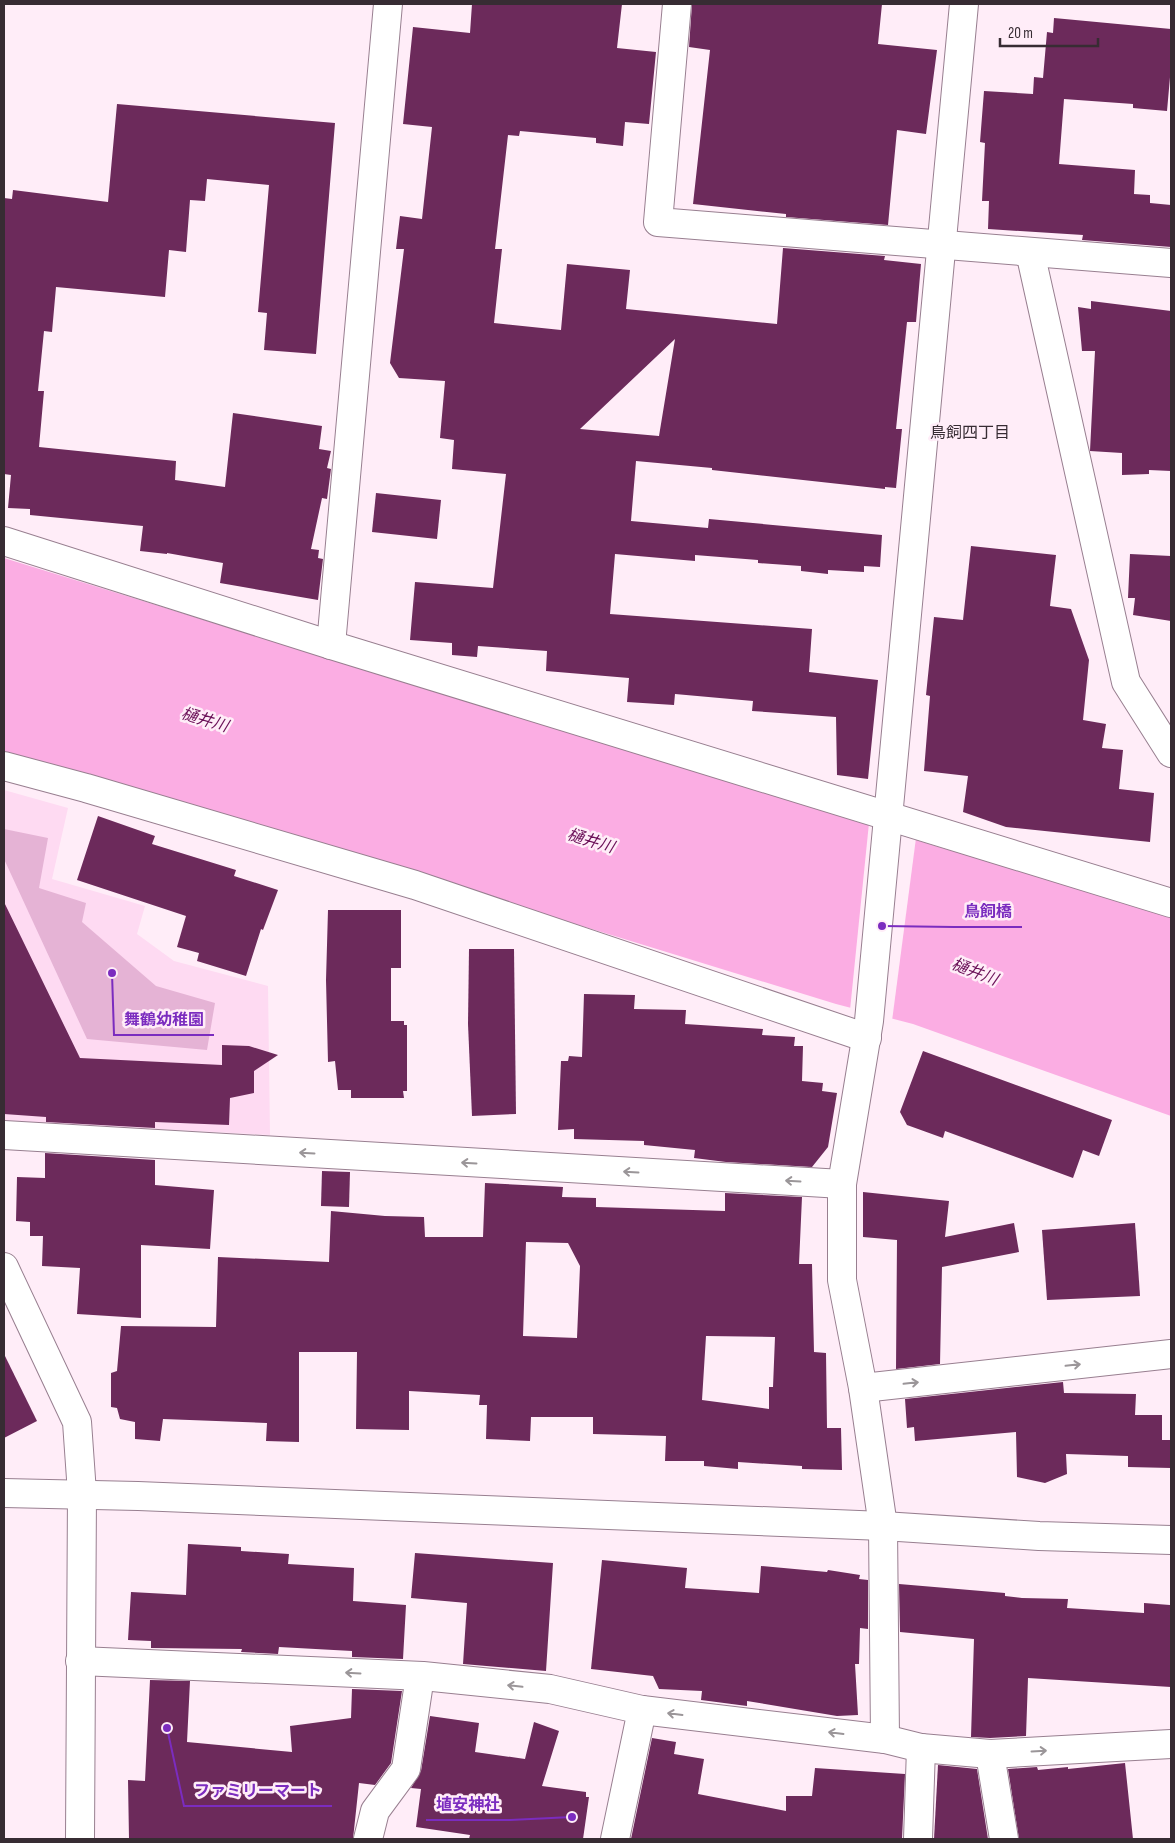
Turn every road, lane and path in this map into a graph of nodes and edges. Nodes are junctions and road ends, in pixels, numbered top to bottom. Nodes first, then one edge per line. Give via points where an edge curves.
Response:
1 (388, 4) edge
2 (677, 4) edge
3 (964, 4) edge
4 (941, 245) junction
5 (1030, 252) junction
6 (1171, 264) edge
7 (4, 541) edge
8 (331, 645) junction
9 (1171, 753) edge
10 (4, 766) edge
11 (888, 820) junction
12 (1171, 903) edge
13 (868, 1030) junction
14 (4, 1136) edge
15 (842, 1184) junction
16 (4, 1267) edge
17 (1171, 1354) edge
18 (862, 1388) junction
19 (4, 1493) edge
20 (82, 1494) junction
21 (883, 1526) junction
22 (1171, 1540) edge
23 (80, 1661) junction
24 (420, 1676) junction
25 (642, 1710) junction
26 (885, 1739) junction
27 (1171, 1744) edge
28 (921, 1748) junction
29 (990, 1754) junction
30 (80, 1839) edge
31 (368, 1839) edge
32 (615, 1839) edge
33 (918, 1839) edge
34 (1004, 1839) edge

1 - 8 street
2 - 4 street via 658,222
3 - 4 street
4 - 5 street
4 - 11 street
5 - 6 street
5 - 9 street via 1126,682
7 - 8 street
8 - 11 street
10 - 13 street via 415,885
11 - 12 street
11 - 13 street
13 - 15 street
15 -> 14 street
15 - 18 street via 842,1280
16 - 20 street via 77,1422
18 -> 17 street
18 - 21 street
19 - 20 street
20 - 21 street
20 - 23 street
21 - 22 street
21 - 26 street
24 -> 23 street
23 - 30 street
25 -> 24 street via 550,1689
24 - 31 street via 406,1769 375,1811
26 -> 25 street
25 - 32 street
26 - 28 street
29 -> 27 street
28 - 29 street
28 - 33 street
29 - 34 street

